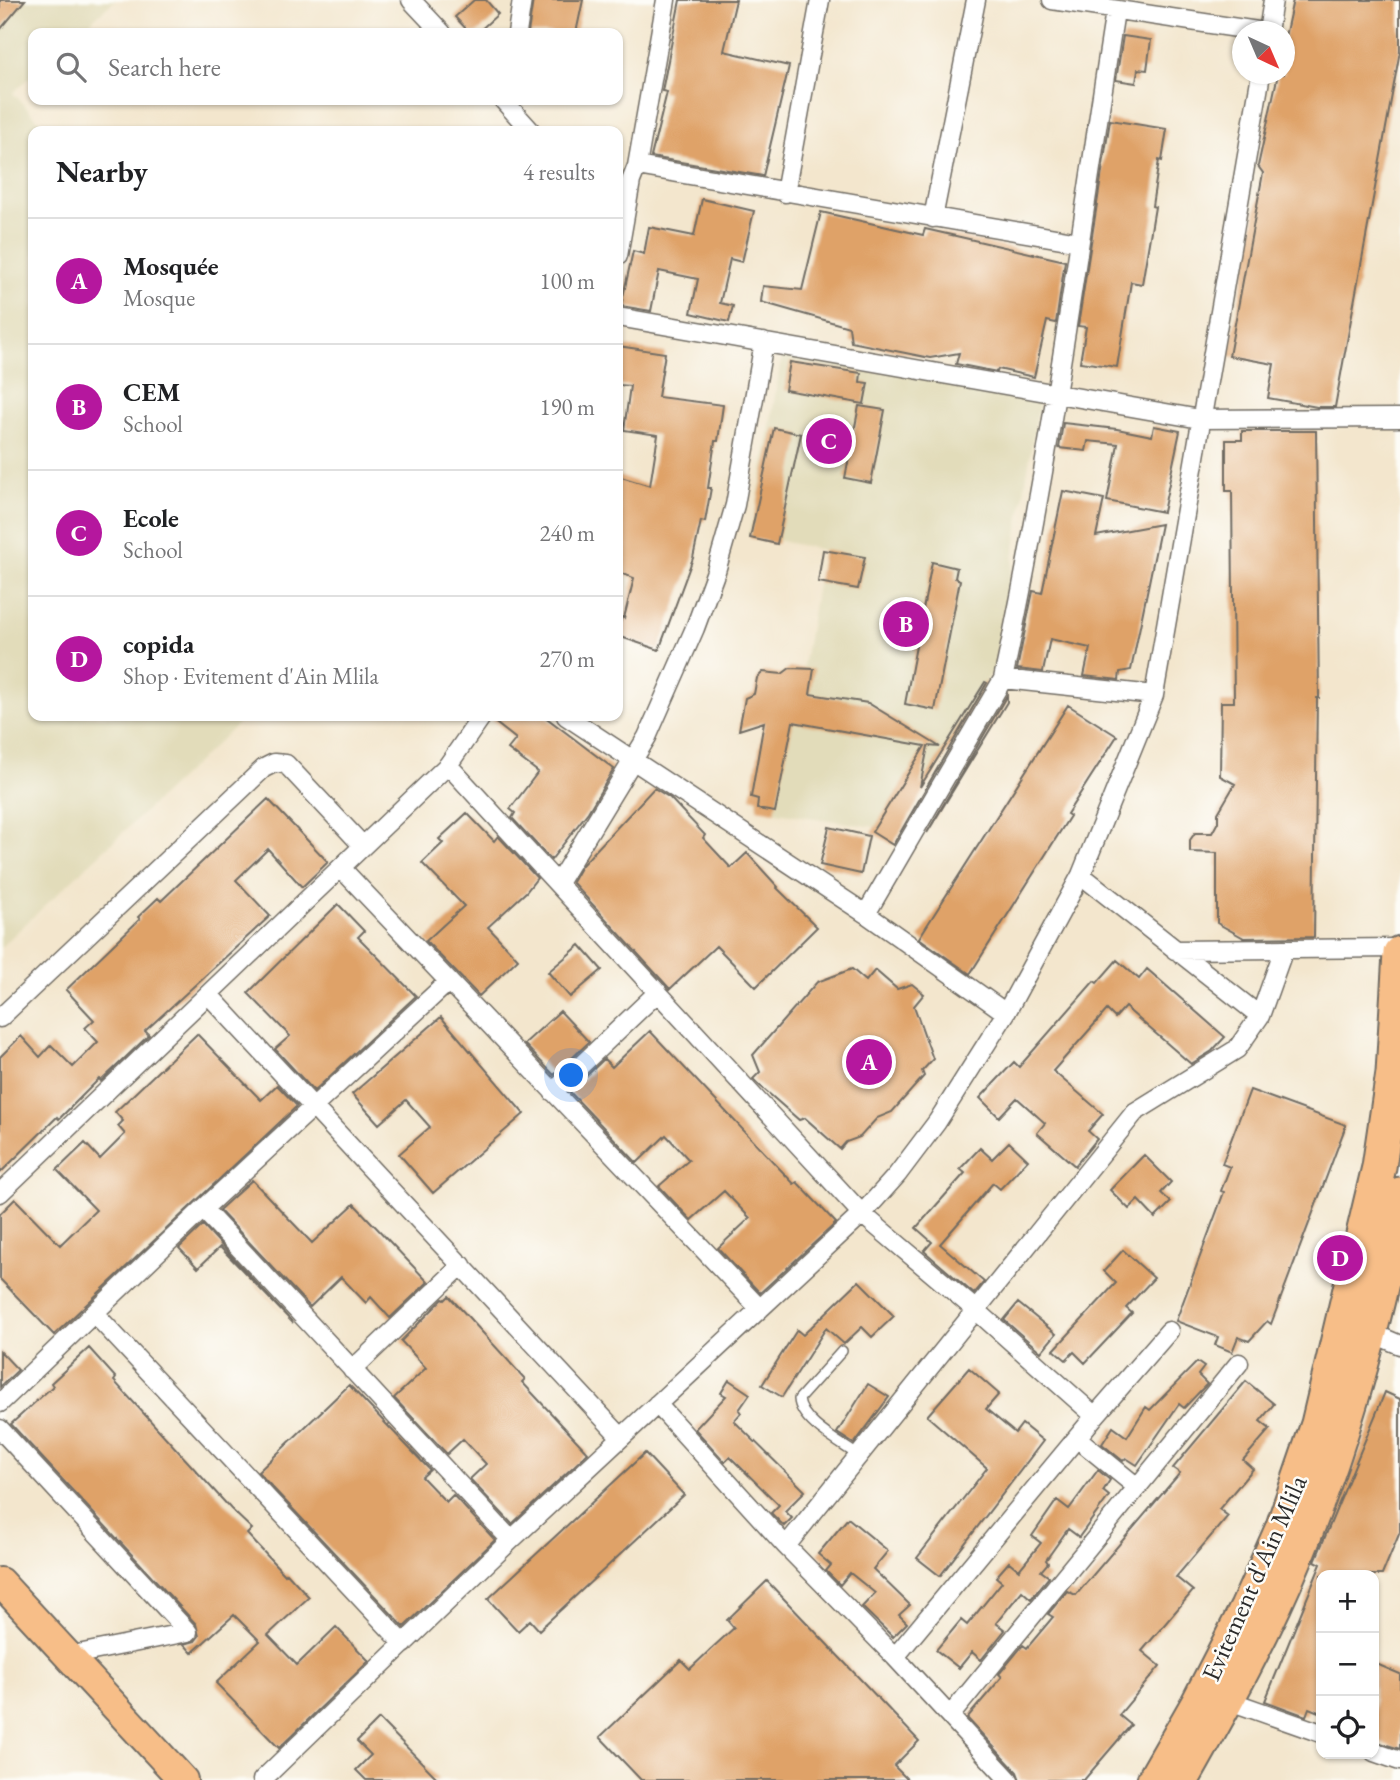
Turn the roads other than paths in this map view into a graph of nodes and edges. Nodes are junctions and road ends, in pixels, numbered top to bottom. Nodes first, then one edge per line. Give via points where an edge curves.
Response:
1 (411, 0) edge
2 (522, 0) edge
3 (666, 0) edge
4 (820, 0) edge
5 (976, 0) edge
6 (1052, 0) edge
7 (1273, 0) edge
8 (1115, 11) junction
9 (1268, 21) edge
10 (1232, 27) edge
11 (437, 28) edge
12 (518, 28) edge
13 (1259, 84) edge
14 (509, 105) edge
15 (527, 126) edge
16 (629, 175) edge
17 (786, 193) junction
18 (933, 218) junction
19 (623, 219) edge
20 (1079, 242) junction
21 (623, 318) edge
22 (764, 342) junction
23 (1056, 393) junction
24 (1400, 418) edge
25 (1200, 419) junction
26 (1003, 678) junction
27 (1154, 695) junction
28 (479, 721) edge
29 (574, 721) edge
30 (634, 758) junction
31 (448, 765) junction
32 (363, 846) junction
33 (341, 868) junction
34 (1081, 875) junction
35 (558, 883) junction
36 (866, 914) junction
37 (1284, 948) junction
38 (1400, 948) edge
39 (1175, 950) junction
40 (1400, 953) edge
41 (448, 982) junction
42 (658, 992) junction
43 (208, 994) junction
44 (1006, 1013) junction
45 (1259, 1016) junction
46 (0, 1018) edge
47 (553, 1092) junction
48 (314, 1106) junction
49 (0, 1193) edge
50 (1400, 1194) edge
51 (203, 1209) junction
52 (862, 1214) junction
53 (462, 1265) junction
54 (760, 1309) junction
55 (976, 1311) junction
56 (94, 1314) junction
57 (1169, 1331) dead end
58 (1371, 1333) edge
59 (842, 1351) dead end
60 (1239, 1363) dead end
61 (352, 1370) junction
62 (0, 1403) edge
63 (657, 1404) junction
64 (1095, 1416) junction
65 (0, 1429) edge
66 (621, 1437) junction
67 (1077, 1438) junction
68 (859, 1456) junction
69 (1138, 1487) junction
70 (511, 1540) junction
71 (786, 1546) junction
72 (0, 1582) edge
73 (404, 1644) junction
74 (68, 1656) junction
75 (895, 1657) junction
76 (1227, 1700) junction
77 (950, 1716) junction
78 (1316, 1731) edge
79 (1379, 1754) edge
80 (1400, 1761) edge
81 (183, 1780) edge
82 (262, 1780) edge
83 (1009, 1780) edge
84 (1154, 1780) edge
85 (1182, 1780) edge

1 - 11 street
2 - 12 street
3 - 16 street
4 - 17 street
5 - 18 street
6 - 8 street
7 - 9 street
8 - 10 street
8 - 20 street
13 - 25 street
14 - 15 street
16 - 17 street
16 - 19 street
17 - 18 street
18 - 20 street
20 - 23 street
21 - 22 street
22 - 23 street
22 - 30 street via 734,505 716,571
23 - 25 street
23 - 26 street
24 - 25 street
25 - 27 street
26 - 27 street
26 - 36 street
27 - 34 street
28 - 31 street
29 - 30 street
30 - 35 street
30 - 36 street
31 - 32 street
31 - 35 street
32 - 33 street
32 - 46 street via 286,764 274,763
33 - 41 street
33 - 43 street
34 - 39 street
34 - 44 street
35 - 42 street
36 - 44 street
37 - 38 street
37 - 39 street
37 - 45 street
39 - 45 street
40 - 58 highway, Evitement d'Ain Mlila via 1393,1073 1379,1167
41 - 47 street
41 - 48 street
42 - 47 street
42 - 52 street
43 - 48 street
43 - 49 street
44 - 52 street via 937,1122
45 - 55 street via 1237,1049 1135,1112
47 - 54 street
48 - 51 street
48 - 53 street
50 - 58 highway, Evitement d'Ain Mlila
51 - 56 street
51 - 61 street
52 - 54 street
52 - 55 street
53 - 61 street
53 - 66 street
54 - 63 street
55 - 64 street
55 - 68 street
56 - 62 street
56 - 73 street
57 - 64 street
58 - 76 highway, Evitement d'Ain Mlila via 1298,1552
58 - 84 highway, Evitement d'Ain Mlila via 1318,1424 1282,1529 1234,1633
59 - 68 lane via 799,1399 800,1409
60 - 69 street
61 - 70 street
63 - 66 street
63 - 71 street
64 - 67 street
65 - 74 street via 188,1632
66 - 70 street
67 - 69 street
67 - 75 street
68 - 71 street
69 - 77 street
70 - 73 street
71 - 75 street
72 - 74 main road
73 - 82 street
74 - 81 main road
75 - 77 street
76 - 78 street
76 - 85 highway, Evitement d'Ain Mlila
77 - 83 street
79 - 80 street

